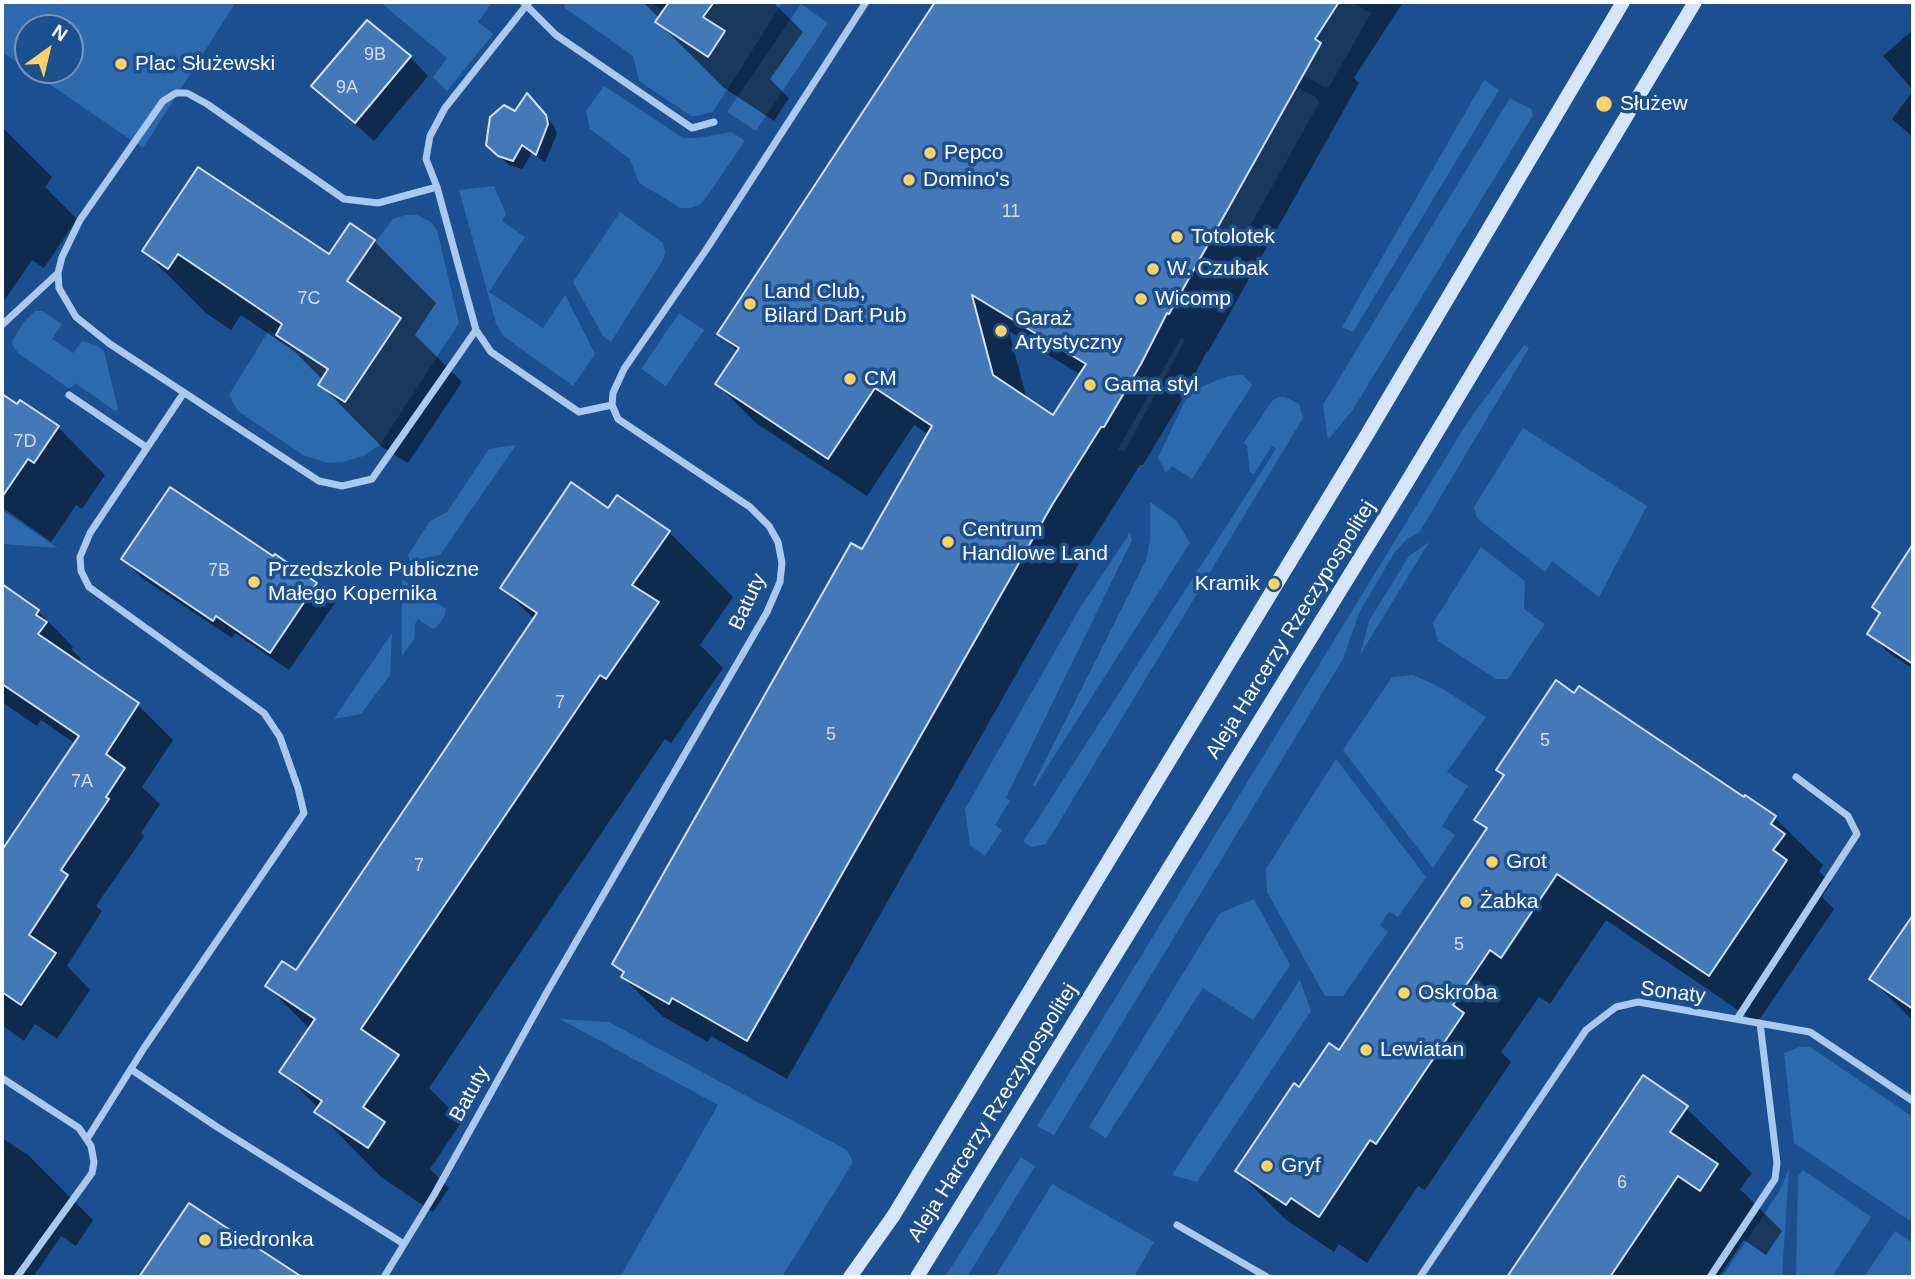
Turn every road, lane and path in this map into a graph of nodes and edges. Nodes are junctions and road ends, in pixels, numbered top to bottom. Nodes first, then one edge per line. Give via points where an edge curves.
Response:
1 (866, 2) edge
2 (1623, 2) edge
3 (1695, 2) edge
4 (526, 3) edge
5 (714, 122) dead end
6 (437, 187) junction
7 (58, 273) junction
8 (2, 325) edge
9 (476, 330) junction
10 (68, 394) dead end
11 (183, 394) junction
12 (612, 405) junction
13 (146, 447) junction
14 (1796, 778) dead end
15 (1737, 1020) junction
16 (1760, 1023) junction
17 (132, 1070) junction
18 (2, 1078) edge
19 (1913, 1101) edge
20 (87, 1139) junction
21 (1177, 1225) dead end
22 (404, 1244) junction
23 (17, 1277) edge
24 (384, 1277) edge
25 (850, 1277) edge
26 (917, 1277) edge
27 (1267, 1277) edge
28 (1420, 1277) edge
29 (1710, 1277) edge

1 - 12 street via 624,369
2 - 25 street, Aleja Harcerzy Rzeczypospolitej via 1351,462 914,1181
3 - 26 street, Aleja Harcerzy Rzeczypospolitej via 1408,482
4 - 5 street via 556,35 692,128
4 - 6 street via 445,107 430,136 426,159
6 - 7 street via 378,203 344,199 207,104 187,93 176,93 163,101 80,220
6 - 9 street
7 - 8 street
7 - 11 street via 59,288 76,317
9 - 11 street via 372,479 357,484 319,481
9 - 12 street via 491,352 579,412
10 - 13 street
11 - 13 street
12 - 22 street, Batuty via 618,419 750,507 769,526 778,542 780,582
13 - 17 street via 90,533 80,557 81,571 89,587 264,713 280,737 304,813
14 - 15 street via 1849,816 1857,834
15 - 16 street, Sonaty
15 - 28 street, Sonaty via 1638,1002 1616,1007 1597,1019
16 - 19 street, Sonaty via 1810,1032
16 - 29 street via 1777,1163 1775,1179
17 - 20 street
17 - 22 street
18 - 20 street via 79,1128
20 - 23 street via 94,1162 92,1173
21 - 27 street
22 - 24 street, Batuty

